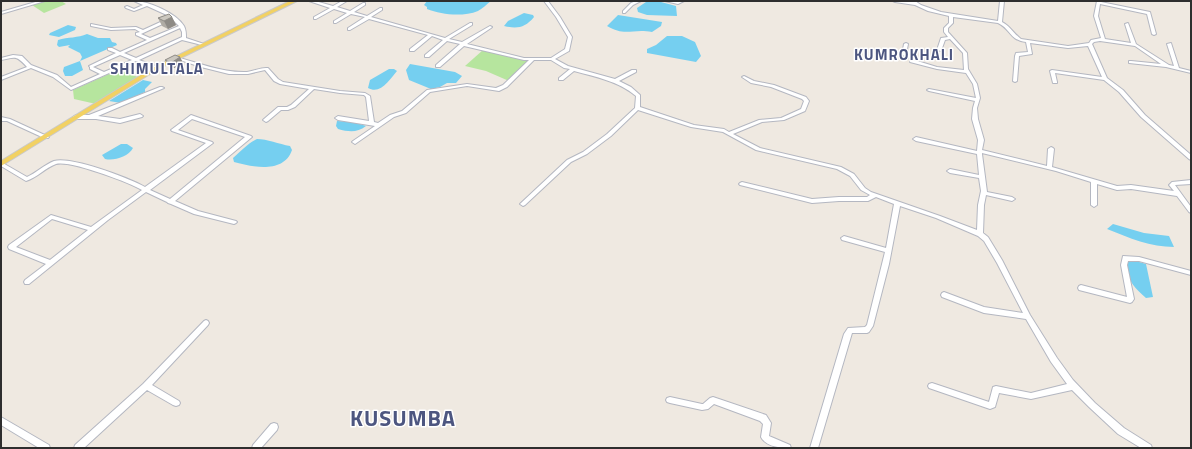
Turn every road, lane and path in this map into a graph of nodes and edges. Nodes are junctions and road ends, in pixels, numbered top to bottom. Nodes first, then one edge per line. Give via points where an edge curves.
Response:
1 (43, 1) edge
2 (136, 1) edge
3 (294, 1) edge
4 (311, 1) edge
5 (345, 1) edge
6 (546, 1) edge
7 (639, 1) edge
8 (667, 1) edge
9 (682, 1) edge
10 (895, 1) edge
11 (1002, 1) edge
12 (914, 2) edge
13 (1099, 2) edge
14 (364, 4) dead end
15 (146, 5) junction
16 (1, 6) edge
17 (127, 7) dead end
18 (334, 7) junction
19 (381, 10) dead end
20 (351, 12) junction
21 (624, 12) dead end
22 (2, 13) edge
23 (951, 15) junction
24 (368, 17) junction
25 (173, 18) junction
26 (315, 18) dead end
27 (335, 22) dead end
28 (1000, 23) junction
29 (471, 24) dead end
30 (1126, 24) dead end
31 (92, 25) dead end
32 (182, 26) junction
33 (490, 27) dead end
34 (349, 29) dead end
35 (142, 31) junction
36 (1154, 34) dead end
37 (431, 35) junction
38 (183, 38) junction
39 (951, 38) junction
40 (446, 39) junction
41 (150, 40) junction
42 (1101, 40) junction
43 (1028, 41) junction
44 (202, 44) junction
45 (463, 44) junction
46 (906, 44) dead end
47 (1090, 44) junction
48 (1169, 44) dead end
49 (1134, 45) junction
50 (110, 48) dead end
51 (412, 50) dead end
52 (939, 50) dead end
53 (120, 53) junction
54 (427, 56) dead end
55 (176, 58) junction
56 (1, 59) edge
57 (552, 59) junction
58 (136, 60) junction
59 (532, 60) junction
60 (1132, 62) dead end
61 (438, 66) dead end
62 (1167, 66) junction
63 (30, 67) junction
64 (156, 68) junction
65 (573, 68) junction
66 (1176, 69) junction
67 (634, 71) dead end
68 (967, 72) junction
69 (1191, 72) edge
70 (104, 74) junction
71 (744, 77) dead end
72 (1, 79) edge
73 (562, 79) dead end
74 (1106, 79) junction
75 (614, 81) junction
76 (1015, 81) dead end
77 (1055, 82) dead end
78 (162, 88) dead end
79 (313, 88) junction
80 (929, 90) dead end
81 (978, 100) junction
82 (637, 108) junction
83 (140, 116) dead end
84 (76, 117) junction
85 (90, 117) junction
86 (338, 118) dead end
87 (1, 119) edge
88 (266, 120) dead end
89 (372, 123) junction
90 (378, 125) junction
91 (730, 133) junction
92 (46, 137) junction
93 (916, 139) dead end
94 (355, 142) dead end
95 (1051, 149) dead end
96 (980, 152) junction
97 (1184, 152) junction
98 (1191, 153) edge
99 (1191, 158) edge
100 (1, 164) edge
101 (1049, 168) junction
102 (950, 171) dead end
103 (982, 177) junction
104 (1094, 181) junction
105 (1191, 182) edge
106 (742, 184) dead end
107 (147, 191) junction
108 (984, 193) junction
109 (1178, 194) junction
110 (874, 196) junction
111 (1012, 199) dead end
112 (170, 202) junction
113 (523, 204) dead end
114 (897, 204) junction
115 (1094, 205) dead end
116 (1191, 211) edge
117 (234, 222) dead end
118 (93, 230) junction
119 (980, 234) junction
120 (844, 238) dead end
121 (888, 250) junction
122 (51, 263) junction
123 (1191, 273) edge
124 (27, 282) dead end
125 (1081, 288) dead end
126 (944, 294) dead end
127 (1028, 317) junction
128 (206, 323) dead end
129 (146, 386) junction
130 (932, 386) dead end
131 (1074, 386) junction
132 (670, 400) dead end
133 (176, 403) dead end
134 (1, 420) edge
135 (274, 427) dead end
136 (46, 448) edge
137 (78, 448) edge
138 (256, 448) edge
139 (787, 448) edge
140 (814, 448) edge
141 (1148, 448) edge

1 - 22 street
2 - 15 street
3 - 44 main road
4 - 18 street
5 - 18 street
6 - 57 street via 570,37 567,50
7 - 21 street
8 - 9 street
10 - 12 street
11 - 28 street
12 - 23 street
13 - 36 street via 1149,13
13 - 42 street via 1096,14 1103,39
14 - 20 street
15 - 17 street via 134,10
15 - 25 street
16 - 22 street
18 - 20 street
18 - 26 street
19 - 24 street
20 - 24 street
20 - 27 street
23 - 28 street
23 - 39 street via 950,25 946,30
24 - 34 street
24 - 37 street
25 - 32 street
25 - 35 street
28 - 43 street via 1017,38
29 - 40 street
30 - 49 street
31 - 35 street via 111,29 136,28
32 - 38 street via 185,33
32 - 41 street
33 - 45 street
35 - 41 street via 138,34
37 - 40 street
37 - 51 street
38 - 44 street
38 - 58 street
39 - 52 street via 943,39
39 - 68 street via 965,53
40 - 45 street
40 - 54 street
41 - 53 street
42 - 47 street
42 - 49 street
43 - 47 street via 1068,47
43 - 76 street via 1030,53 1017,56
44 - 55 main road
45 - 59 street
45 - 61 street
46 - 68 street via 904,55 913,57 912,62
47 - 74 street
48 - 66 street
49 - 62 street
50 - 53 street
53 - 58 street
53 - 70 street via 92,67
55 - 64 main road
55 - 79 street via 230,72 248,73 266,69 279,82
56 - 63 street via 17,56
57 - 59 street
57 - 65 street
58 - 64 street
58 - 70 street
59 - 90 street via 501,89 491,90 467,85 429,91 404,112
60 - 62 street
62 - 66 street
63 - 70 street via 55,76 72,89
63 - 72 street
64 - 84 main road
65 - 73 street
65 - 75 street
66 - 69 street
67 - 75 street
68 - 81 street via 975,84
71 - 91 street via 807,101 803,110 799,112 782,119 761,121
74 - 77 street via 1052,71
74 - 97 street
75 - 82 street via 629,88 638,96
78 - 85 street
79 - 88 street via 293,106 288,109 280,108
79 - 89 street via 368,96
80 - 81 street
81 - 96 street via 975,119 981,140
82 - 91 street via 693,126
82 - 113 street via 609,135 585,153 569,161
83 - 85 street via 120,121
84 - 85 street
84 - 92 main road
86 - 89 street
87 - 92 street
89 - 90 street
90 - 94 street
91 - 110 street via 755,148 847,171 863,189
92 - 100 main road
93 - 96 street
95 - 101 street
96 - 101 street
96 - 103 street
97 - 98 street
97 - 99 street
100 - 107 street via 26,179 56,163 63,162 118,176
101 - 104 street
102 - 103 street
103 - 108 street
104 - 109 street via 1117,188 1131,187
104 - 115 street
105 - 109 street via 1174,183 1172,188
106 - 110 street via 822,202 868,199
107 - 112 street
107 - 112 street via 210,143 174,130 191,118 249,137
107 - 118 street
108 - 111 street
108 - 119 street
109 - 116 street
110 - 114 street
112 - 117 street via 196,213
114 - 119 street
114 - 121 street
118 - 122 street
118 - 122 street via 54,216 11,247
119 - 127 street via 992,246
120 - 121 street
121 - 140 street via 870,326 867,330 850,330 848,334
122 - 124 street
123 - 125 street via 1139,259 1125,258 1130,300
126 - 127 street via 984,310
127 - 131 street via 1054,360
128 - 129 street
129 - 133 street
129 - 137 street
130 - 131 street via 990,406 996,389 1031,396
131 - 141 street via 1122,431
132 - 139 street via 702,407 712,400 763,418 767,423 767,440
134 - 136 street
135 - 138 street

